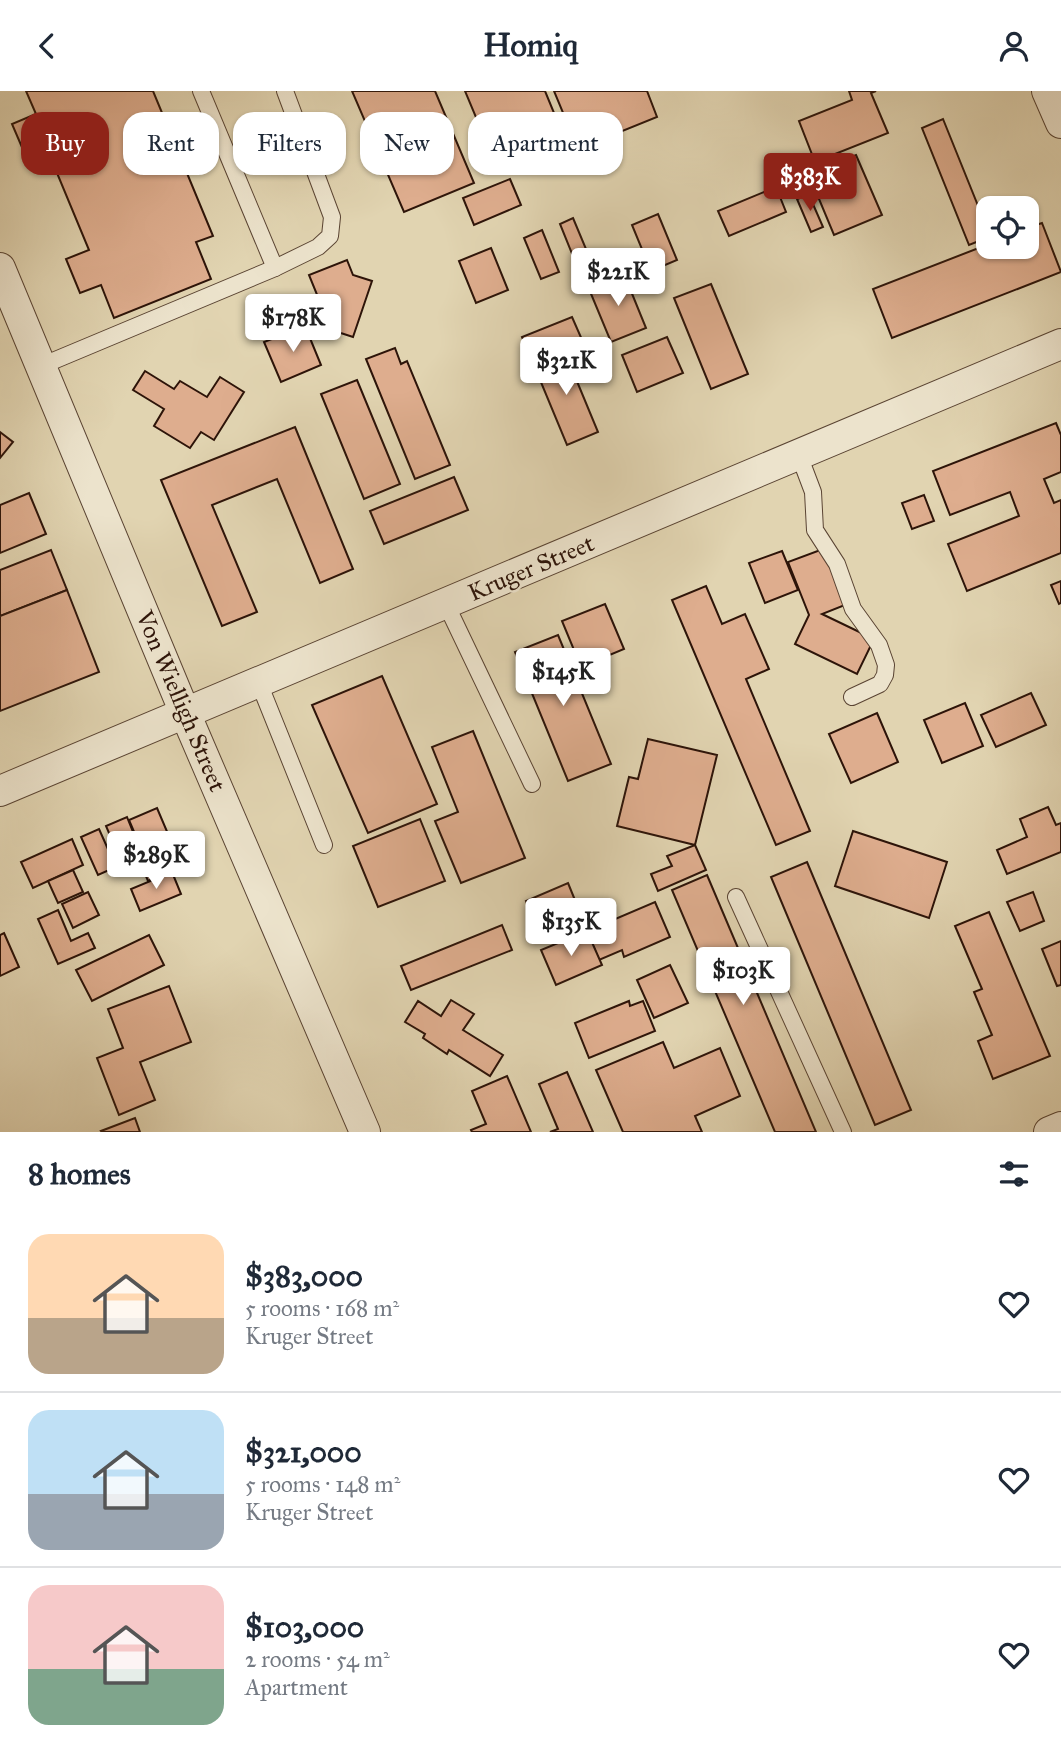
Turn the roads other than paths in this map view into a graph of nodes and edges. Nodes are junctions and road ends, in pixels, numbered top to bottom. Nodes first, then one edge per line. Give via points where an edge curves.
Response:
1 (201, 91) edge
2 (285, 91) edge
3 (1047, 91) edge
4 (1061, 123) edge
5 (0, 268) edge
6 (275, 268) junction
7 (1061, 344) edge
8 (41, 366) junction
9 (799, 455) junction
10 (446, 604) junction
11 (259, 683) junction
12 (852, 697) dead end
13 (186, 713) junction
14 (532, 784) dead end
15 (0, 791) edge
16 (324, 845) dead end
17 (736, 897) dead end
18 (1061, 1127) edge
19 (365, 1132) edge
20 (843, 1132) edge
21 (1049, 1132) edge

1 - 6 lane
2 - 6 lane via 332,217 330,236 318,247
3 - 4 street
5 - 8 street, Von Wielligh Street
6 - 8 lane
7 - 9 street, Kruger Street
8 - 13 street, Von Wielligh Street
9 - 10 street, Kruger Street
9 - 12 lane via 813,492 816,530 837,564 853,610 879,646 886,665 880,684
10 - 11 street, Kruger Street
10 - 14 lane
11 - 13 street, Kruger Street
11 - 16 lane
13 - 15 street, Kruger Street
13 - 19 street, Von Wielligh Street
17 - 20 lane
18 - 21 street

